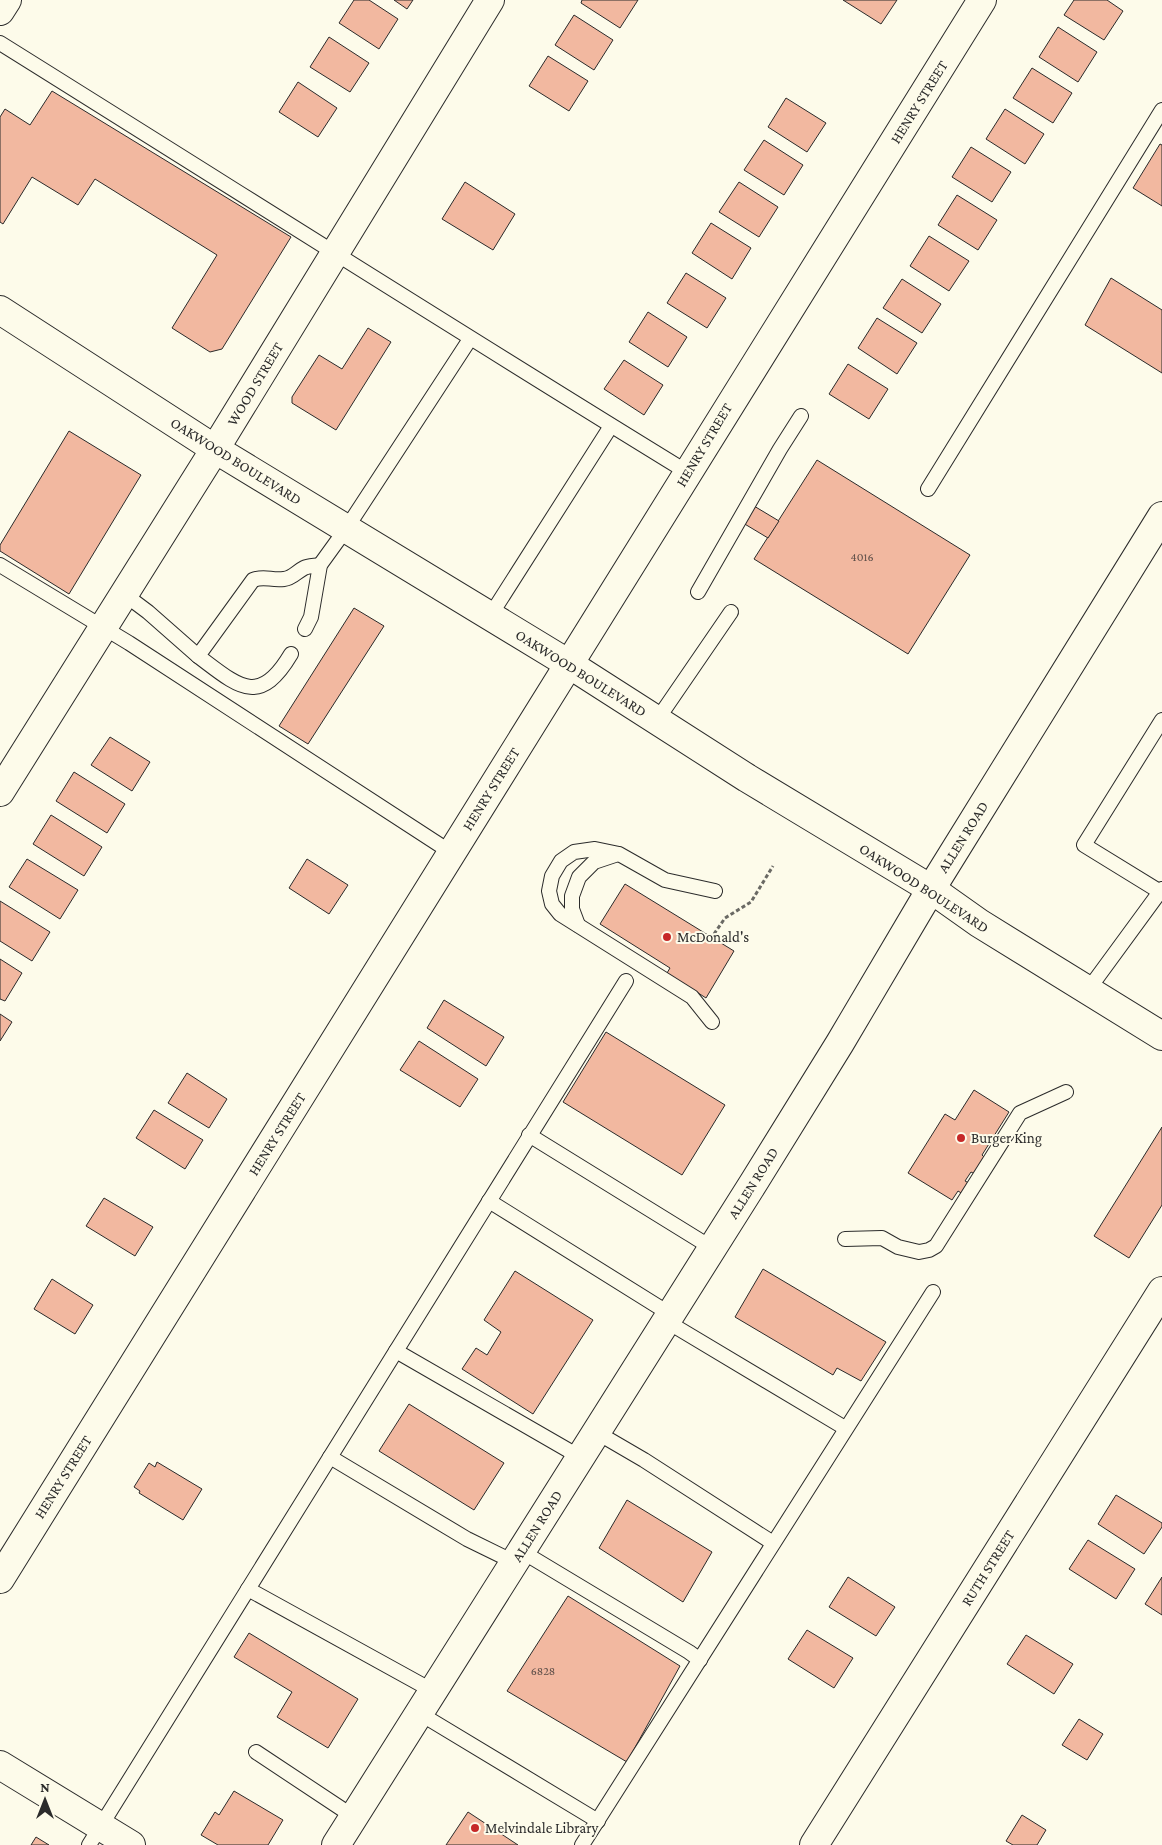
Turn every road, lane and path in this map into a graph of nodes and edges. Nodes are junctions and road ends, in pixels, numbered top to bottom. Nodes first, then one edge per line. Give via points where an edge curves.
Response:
1 (7, 0) edge
2 (490, 0) edge
3 (982, 0) edge
4 (0, 11) edge
5 (0, 44) edge
6 (1162, 110) edge
7 (336, 252) junction
8 (0, 310) edge
9 (470, 339) junction
10 (801, 416) dead end
11 (611, 426) junction
12 (215, 449) junction
13 (687, 472) junction
14 (928, 489) dead end
15 (1162, 516) edge
16 (346, 529) junction
17 (0, 565) edge
18 (320, 565) junction
19 (698, 592) dead end
20 (124, 594) junction
21 (731, 612) dead end
22 (490, 616) junction
23 (103, 627) junction
24 (305, 629) dead end
25 (291, 654) dead end
26 (198, 656) junction
27 (569, 664) junction
28 (657, 720) junction
29 (1162, 720) edge
30 (0, 792) edge
31 (452, 853) junction
32 (619, 854) junction
33 (773, 866) dead end
34 (931, 889) junction
35 (715, 891) dead end
36 (1161, 891) edge
37 (578, 925) junction
38 (714, 934) dead end
39 (626, 981) dead end
40 (1088, 990) junction
41 (712, 1022) dead end
42 (1162, 1036) edge
43 (1066, 1092) dead end
44 (530, 1135) junction
45 (489, 1201) junction
46 (845, 1238) dead end
47 (712, 1248) junction
48 (933, 1292) dead end
49 (1161, 1293) edge
50 (668, 1318) junction
51 (396, 1350) junction
52 (845, 1428) junction
53 (596, 1432) junction
54 (330, 1457) junction
55 (580, 1457) junction
56 (773, 1543) junction
57 (518, 1557) junction
58 (0, 1579) edge
59 (248, 1589) junction
60 (700, 1660) junction
61 (426, 1702) junction
62 (256, 1752) dead end
63 (0, 1765) edge
64 (354, 1817) junction
65 (598, 1821) junction
66 (94, 1836) edge
67 (131, 1845) edge
68 (336, 1845) edge
69 (582, 1845) edge
70 (814, 1845) edge

1 - 4 street
2 - 7 street, WOOD STREET
3 - 13 street, HENRY STREET
5 - 7 lane
6 - 14 lane
7 - 9 lane
7 - 12 street, WOOD STREET
8 - 12 street, OAKWOOD BOULEVARD
9 - 11 lane
9 - 16 lane
10 - 19 lane
11 - 13 lane
11 - 22 lane
12 - 16 street, OAKWOOD BOULEVARD
12 - 20 street, WOOD STREET
13 - 27 street, HENRY STREET
15 - 34 street, ALLEN ROAD
16 - 18 lane
16 - 22 street, OAKWOOD BOULEVARD
17 - 23 lane
18 - 24 lane via 311,618
18 - 26 lane via 304,568 284,579 262,577 253,580
20 - 23 street, WOOD STREET
20 - 26 lane
21 - 28 lane
22 - 27 street, OAKWOOD BOULEVARD
23 - 30 street, WOOD STREET
23 - 31 lane
25 - 26 lane via 271,681 257,687 234,683
27 - 28 street, OAKWOOD BOULEVARD
27 - 31 street, HENRY STREET
28 - 34 street, OAKWOOD BOULEVARD
29 - 36 lane via 1084,845
31 - 58 street, HENRY STREET
32 - 35 lane via 665,880
32 - 37 lane via 594,862 579,877 572,896 572,909
32 - 37 lane via 595,848 574,852 561,861 552,876 549,892 552,904 560,914
33 - 38 path via 751,902 725,918
34 - 40 street, OAKWOOD BOULEVARD via 978,923
34 - 47 street, ALLEN ROAD via 840,1043
36 - 40 lane
37 - 41 lane via 692,997
39 - 44 lane
40 - 42 street, OAKWOOD BOULEVARD
43 - 46 lane via 1020,1113 936,1246 919,1252 898,1247 882,1238
44 - 45 lane
44 - 47 lane
45 - 50 lane
45 - 51 lane
47 - 50 street, ALLEN ROAD
48 - 52 lane
49 - 70 street, RUTH STREET
50 - 52 lane
50 - 53 street, ALLEN ROAD
51 - 54 lane
51 - 55 lane
52 - 56 lane
53 - 55 street, ALLEN ROAD
53 - 56 lane
54 - 57 lane via 467,1539
54 - 59 lane
55 - 57 street, ALLEN ROAD
56 - 60 lane
57 - 60 lane
57 - 61 street, ALLEN ROAD
59 - 61 lane
59 - 66 lane
60 - 65 lane
61 - 64 street, ALLEN ROAD
61 - 65 lane
62 - 64 lane
63 - 66 street
64 - 68 street, ALLEN ROAD
65 - 69 lane
66 - 67 street

